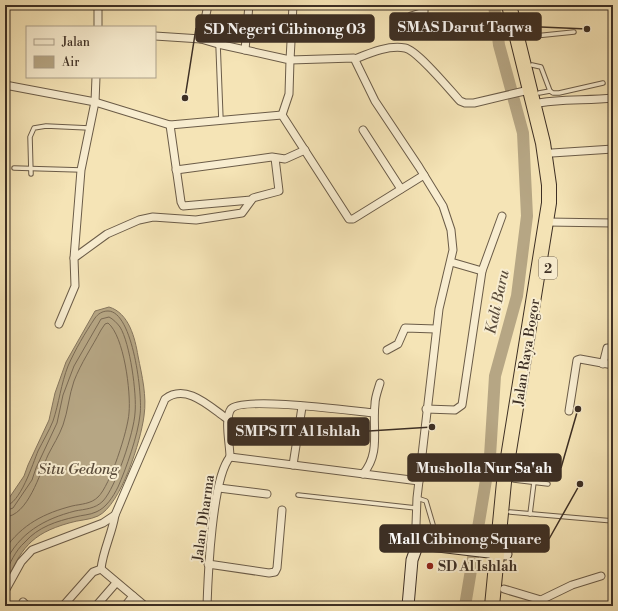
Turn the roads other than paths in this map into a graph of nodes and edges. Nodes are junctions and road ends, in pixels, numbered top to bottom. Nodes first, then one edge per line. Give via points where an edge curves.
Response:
1 (98, 5) edge
2 (208, 5) edge
3 (248, 5) edge
4 (293, 5) edge
5 (424, 5) edge
6 (509, 5) edge
7 (518, 5) edge
8 (411, 16) dead end
9 (98, 26) edge
10 (574, 32) dead end
11 (156, 36) edge
12 (525, 37) junction
13 (202, 39) junction
14 (218, 44) junction
15 (245, 50) junction
16 (355, 59) junction
17 (290, 60) junction
18 (96, 78) edge
19 (603, 83) dead end
20 (5, 86) edge
21 (535, 95) junction
22 (613, 98) edge
23 (95, 102) junction
24 (282, 115) junction
25 (222, 122) junction
26 (170, 125) junction
27 (89, 128) junction
28 (363, 130) dead end
29 (305, 150) junction
30 (613, 150) edge
31 (552, 152) junction
32 (276, 158) junction
33 (14, 168) dead end
34 (31, 168) junction
35 (81, 170) junction
36 (176, 170) junction
37 (31, 174) dead end
38 (424, 175) junction
39 (401, 189) junction
40 (251, 200) junction
41 (502, 216) dead end
42 (551, 222) junction
43 (613, 223) edge
44 (74, 258) junction
45 (451, 262) junction
46 (482, 271) junction
47 (59, 324) dead end
48 (436, 329) junction
49 (613, 348) edge
50 (387, 350) dead end
51 (603, 364) junction
52 (613, 365) edge
53 (380, 383) dead end
54 (524, 393) junction
55 (302, 407) junction
56 (426, 409) junction
57 (569, 411) dead end
58 (374, 413) junction
59 (226, 418) junction
60 (230, 457) junction
61 (293, 465) junction
62 (363, 474) junction
63 (514, 480) junction
64 (419, 481) junction
65 (534, 482) junction
66 (548, 484) dead end
67 (219, 488) junction
68 (267, 494) dead end
69 (298, 494) dead end
70 (417, 498) junction
71 (416, 508) junction
72 (282, 510) dead end
73 (510, 512) junction
74 (530, 514) junction
75 (114, 515) junction
76 (613, 522) edge
77 (434, 528) dead end
78 (421, 544) junction
79 (502, 553) junction
80 (208, 564) junction
81 (101, 569) junction
82 (601, 576) dead end
83 (116, 583) junction
84 (504, 589) junction
85 (5, 591) edge
86 (133, 596) junction
87 (63, 606) edge
88 (96, 606) edge
89 (125, 606) edge
90 (145, 606) edge
91 (207, 606) edge
92 (408, 606) edge
93 (492, 606) edge
94 (501, 606) edge

1 - 9 street
2 - 13 street
3 - 15 street
4 - 17 street
5 - 8 street via 424,12
6 - 21 highway, Jalan Raya Bogor / 2
7 - 12 highway, Jalan Raya Bogor / 2
10 - 12 lane
11 - 13 street
12 - 21 highway, Jalan Raya Bogor / 2 via 532,65
13 - 14 street
14 - 15 street
14 - 25 lane
15 - 17 street
16 - 17 street via 342,57
16 - 21 street via 383,50 405,48 420,58 462,103 507,96
16 - 38 street via 375,101
17 - 24 street via 289,94
18 - 23 street
19 - 21 lane
20 - 23 street
21 - 22 street via 589,100
21 - 31 highway, Jalan Raya Bogor / 2
21 - 42 highway, Jalan Raya Bogor / 2 via 546,164
23 - 26 street
23 - 27 street
24 - 25 street
24 - 29 street
25 - 26 street
26 - 36 street
27 - 34 lane via 34,128 30,138
27 - 35 street
28 - 39 street
29 - 32 street via 285,159
29 - 39 street via 349,219 354,219
30 - 31 street
31 - 42 highway, Jalan Raya Bogor / 2 via 557,185
32 - 36 street
32 - 40 street via 279,191
33 - 34 lane
34 - 35 lane
34 - 37 lane
35 - 44 street
36 - 40 street via 183,206
38 - 39 street
38 - 45 street via 443,206 451,230
40 - 44 street via 244,212 235,215 196,220 153,216 139,220 107,234
41 - 46 street
42 - 43 street
42 - 54 highway, Jalan Raya Bogor / 2
44 - 47 street via 75,286
45 - 46 street
45 - 48 street via 441,294
46 - 56 street via 462,405 455,410
48 - 50 street via 404,328 398,344
48 - 56 street
49 - 51 street via 607,348
51 - 52 street
51 - 57 street via 577,360
53 - 58 street
54 - 63 highway, Jalan Raya Bogor / 2
54 - 79 highway, Jalan Raya Bogor / 2 via 504,482
55 - 58 street
55 - 59 street via 243,404 233,407
55 - 61 street
56 - 64 street
58 - 62 street via 375,447 370,464
59 - 60 street
59 - 75 street via 190,394 175,394 165,399
60 - 61 street
60 - 67 street, Jalan Dharma via 223,467
61 - 62 street
62 - 64 street
63 - 65 lane
63 - 73 highway, Jalan Raya Bogor / 2
64 - 70 street
65 - 66 lane
65 - 74 lane
67 - 68 street
67 - 80 street, Jalan Dharma
69 - 71 lane
70 - 71 street
70 - 77 lane via 426,501
71 - 78 street via 416,525
72 - 80 street via 275,572
73 - 74 lane
73 - 79 highway, Jalan Raya Bogor / 2
74 - 76 lane
75 - 81 street via 113,526 102,556
75 - 85 street via 103,523 32,550 21,562
78 - 79 street
78 - 92 street via 417,546 412,560
79 - 84 highway, Jalan Raya Bogor / 2
79 - 93 highway, Jalan Raya Bogor / 2
80 - 91 street, Jalan Dharma
81 - 83 street
81 - 87 street via 93,572
82 - 84 street via 572,585 541,600
83 - 86 street
83 - 88 street
84 - 94 highway, Jalan Raya Bogor / 2
86 - 89 street
86 - 90 street

